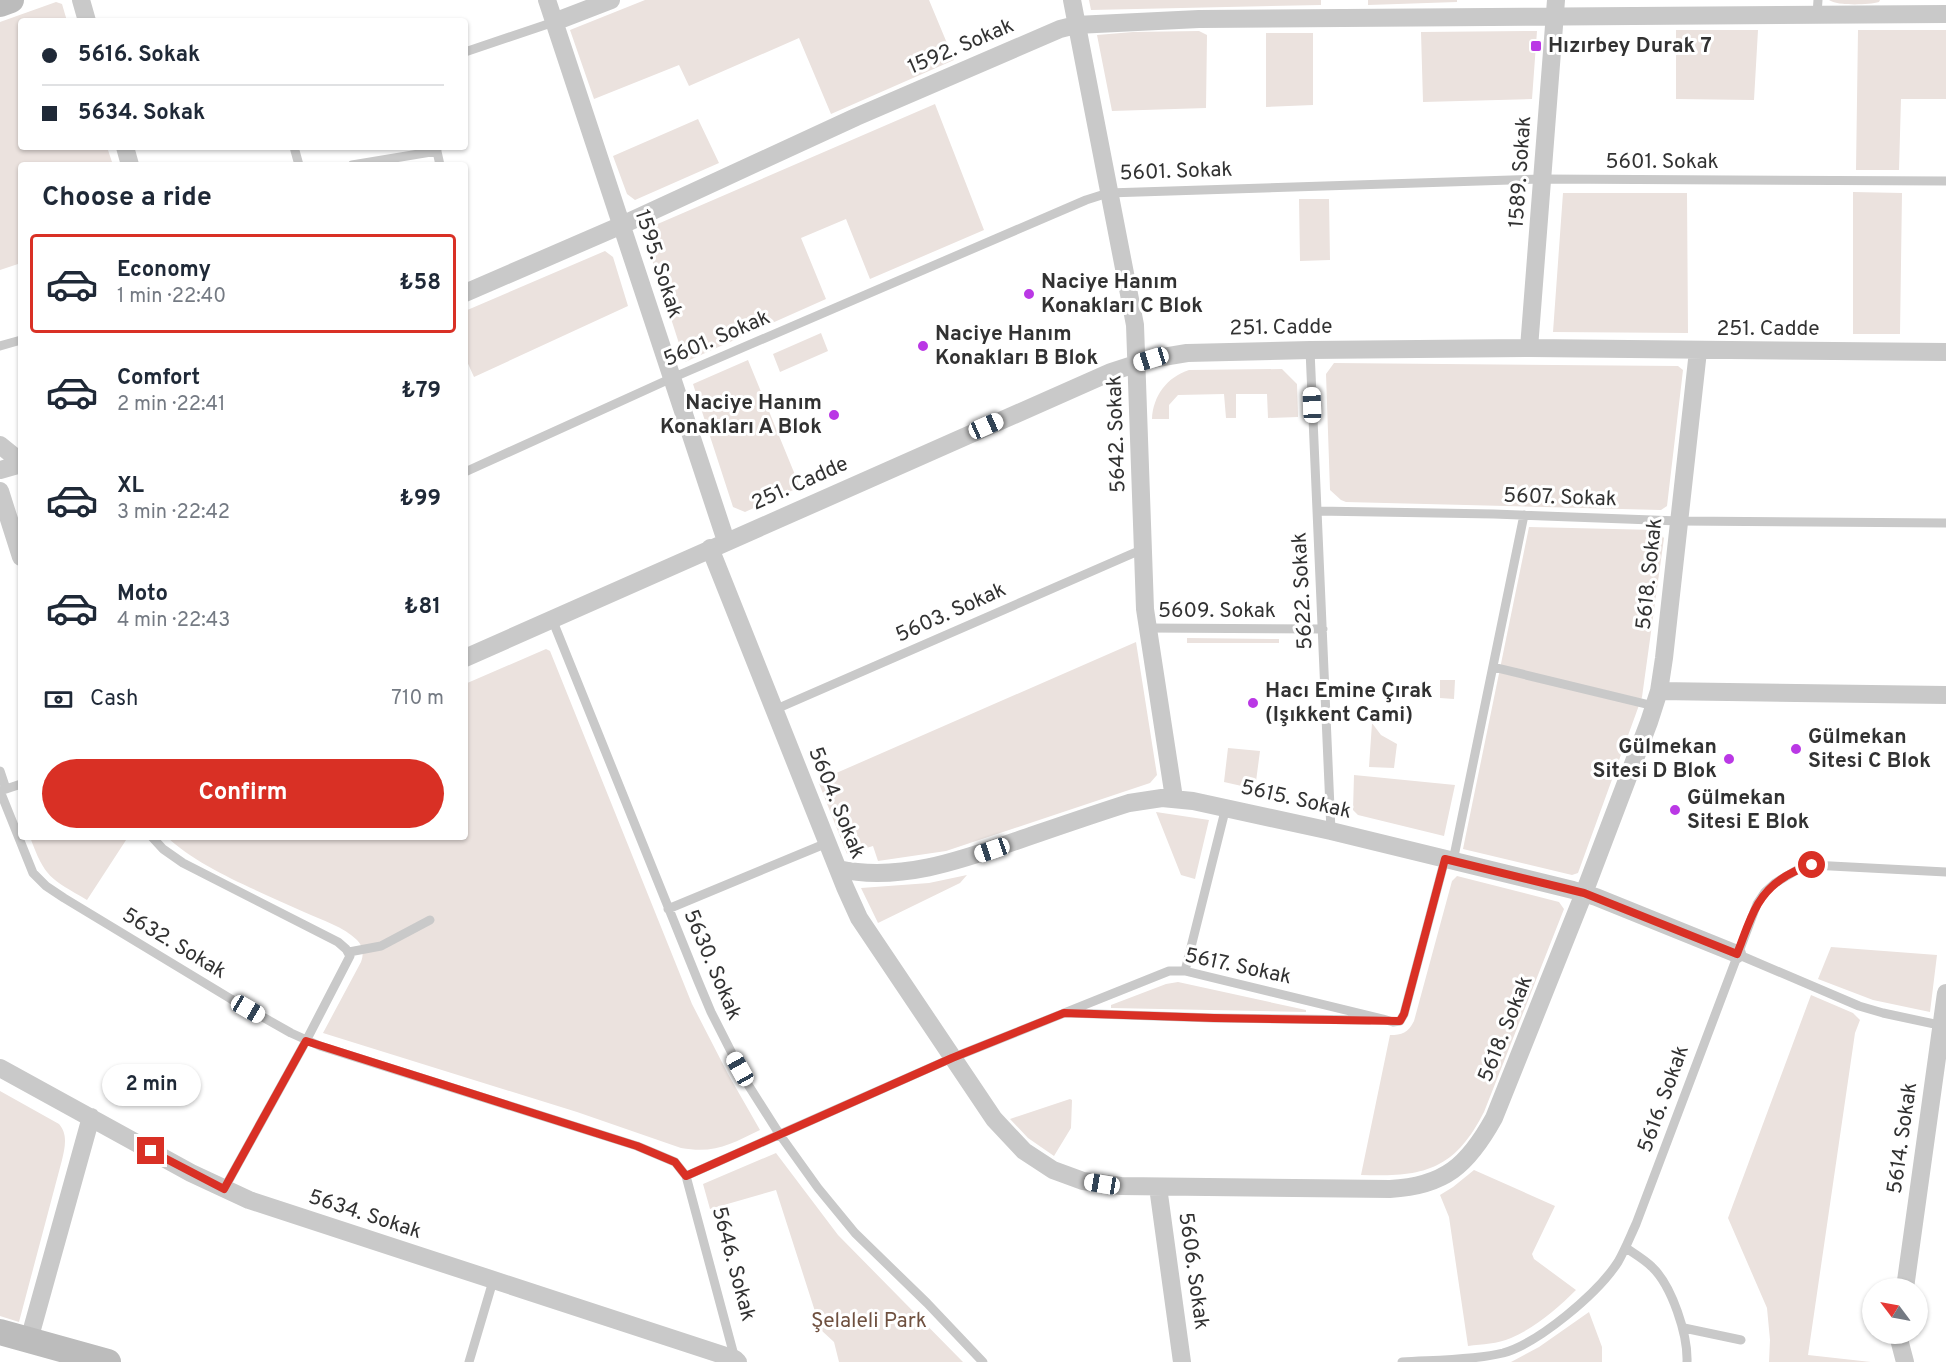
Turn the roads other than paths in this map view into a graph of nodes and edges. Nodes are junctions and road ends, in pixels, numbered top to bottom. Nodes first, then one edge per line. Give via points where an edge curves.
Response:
1 (11, 0) edge
2 (81, 0) edge
3 (547, 0) edge
4 (611, 0) edge
5 (1072, 0) edge
6 (0, 4) edge
7 (1818, 7) edge
8 (1892, 7) edge
9 (1556, 8) edge
10 (1946, 14) edge
11 (86, 18) edge
12 (554, 22) junction
13 (1076, 25) junction
14 (468, 51) edge
15 (431, 150) edge
16 (368, 162) edge
17 (1542, 179) junction
18 (1946, 181) edge
19 (1108, 193) junction
20 (622, 225) junction
21 (468, 292) edge
22 (18, 341) edge
23 (0, 346) edge
24 (1529, 348) junction
25 (1310, 350) junction
26 (1698, 351) junction
27 (1946, 352) edge
28 (1137, 363) junction
29 (672, 378) junction
30 (0, 445) edge
31 (18, 460) edge
32 (18, 464) edge
33 (0, 470) edge
34 (468, 471) edge
35 (0, 491) edge
36 (1317, 511) junction
37 (1524, 515) junction
38 (1679, 521) junction
39 (1946, 524) edge
40 (718, 545) junction
41 (18, 548) edge
42 (1143, 549) junction
43 (552, 619) junction
44 (1147, 628) junction
45 (1323, 629) junction
46 (468, 657) edge
47 (1493, 668) junction
48 (1946, 695) edge
49 (1657, 698) junction
50 (774, 710) junction
51 (0, 771) edge
52 (18, 785) edge
53 (3, 790) edge
54 (1174, 798) junction
55 (1226, 807) junction
56 (1331, 831) junction
57 (18, 833) edge
58 (20, 840) edge
59 (155, 840) edge
60 (827, 843) junction
61 (1449, 860) junction
62 (838, 869) junction
63 (1946, 872) edge
64 (1584, 893) junction
65 (668, 909) junction
66 (430, 920) dead end
67 (348, 952) junction
68 (1737, 954) junction
69 (1185, 971) junction
70 (1946, 993) edge
71 (1064, 1013) junction
72 (1383, 1020) junction
73 (1944, 1025) edge
74 (306, 1041) junction
75 (952, 1058) junction
76 (0, 1068) edge
77 (91, 1117) junction
78 (780, 1136) junction
79 (686, 1176) junction
80 (1158, 1186) junction
81 (224, 1189) junction
82 (1626, 1248) junction
83 (1906, 1278) edge
84 (493, 1281) junction
85 (1684, 1328) junction
86 (0, 1332) edge
87 (29, 1340) junction
88 (1741, 1340) dead end
89 (1902, 1344) edge
90 (737, 1361) edge
91 (108, 1362) edge
92 (469, 1362) edge
93 (983, 1362) edge
94 (1182, 1362) edge
95 (1402, 1362) edge
96 (1686, 1362) edge
97 (1905, 1362) edge

1 - 6 street
2 - 11 street
3 - 12 street, 1595. Sokak
4 - 12 street
5 - 13 street, 5642. Sokak
7 - 8 street, 1592. Sokak
7 - 9 street, 1592. Sokak
8 - 10 street, 1592. Sokak
9 - 13 street, 1592. Sokak
9 - 17 street, 1589. Sokak
12 - 14 lane
12 - 20 street, 1595. Sokak
13 - 19 street, 5642. Sokak
13 - 20 street, 1592. Sokak via 856,117
15 - 16 lane
17 - 18 lane, 5601. Sokak
17 - 19 lane, 5601. Sokak
17 - 24 street, 1589. Sokak
19 - 28 street, 5642. Sokak via 1135,325
19 - 29 lane, 5601. Sokak
20 - 21 street, 1592. Sokak
20 - 29 street, 1595. Sokak
22 - 23 lane
24 - 25 street, 251. Cadde
24 - 26 street, 251. Cadde
25 - 28 street, 251. Cadde via 1187,353
25 - 36 lane, 5622. Sokak
26 - 27 street, 251. Cadde
26 - 38 street, 5618. Sokak
28 - 40 street, 251. Cadde
28 - 42 street, 5642. Sokak
29 - 34 lane, 5601. Sokak
29 - 40 street, 1595. Sokak
30 - 31 street
32 - 33 street
35 - 41 street
36 - 37 lane, 5607. Sokak
36 - 45 lane, 5622. Sokak
37 - 38 lane, 5607. Sokak
37 - 47 lane
38 - 39 lane, 5607. Sokak
38 - 49 street, 5618. Sokak
40 - 43 street, 251. Cadde
40 - 50 street, 5604. Sokak
42 - 44 street, 5642. Sokak
42 - 50 lane, 5603. Sokak
43 - 46 street, 251. Cadde
43 - 65 lane, 5630. Sokak
44 - 45 lane, 5609. Sokak
44 - 54 street, 5642. Sokak
45 - 56 lane, 5622. Sokak
47 - 49 lane
47 - 61 lane
48 - 49 street
49 - 64 street, 5618. Sokak
50 - 60 street, 5604. Sokak
51 - 53 lane, 5632. Sokak
52 - 53 lane
53 - 57 lane, 5632. Sokak
54 - 55 street, 5615. Sokak
54 - 62 street, 5615. Sokak via 1129,802 934,867 882,872
55 - 56 street, 5615. Sokak
55 - 69 lane
56 - 61 street, 5615. Sokak
58 - 74 lane, 5632. Sokak via 33,873 46,885
59 - 67 lane via 183,863 331,938
60 - 62 street, 5604. Sokak
60 - 65 lane
61 - 64 street, 5615. Sokak
61 - 72 lane via 1404,1014 1397,1022
62 - 75 street, 5604. Sokak via 867,932
63 - 68 lane, 5616. Sokak via 1802,867 1765,892
64 - 68 street, 5615. Sokak
64 - 80 street, 5618. Sokak via 1497,1112 1474,1150 1454,1171 1430,1183 1397,1189
65 - 78 lane, 5630. Sokak via 711,1012
66 - 67 lane via 381,946
67 - 74 lane via 347,964
68 - 73 lane via 1859,1006
68 - 82 lane, 5616. Sokak
69 - 71 lane, 5617. Sokak via 1160,974
69 - 72 lane, 5617. Sokak
70 - 73 street, 5614. Sokak
71 - 72 lane
71 - 75 lane, 5617. Sokak
73 - 83 street, 5614. Sokak
74 - 79 lane, 5632. Sokak via 637,1146 675,1162
74 - 81 lane
75 - 78 lane, 5617. Sokak
75 - 80 street, 5618. Sokak via 994,1119 1037,1161 1083,1181
76 - 77 street, 5634. Sokak
77 - 81 street, 5634. Sokak
77 - 87 street
78 - 79 lane, 5617. Sokak
78 - 93 lane, 5630. Sokak via 855,1233
79 - 90 lane, 5646. Sokak
80 - 94 street, 5606. Sokak
81 - 84 street, 5634. Sokak
82 - 85 lane via 1658,1273
82 - 95 lane, 5616. Sokak via 1608,1276 1585,1300 1515,1348 1495,1354
84 - 90 street, 5634. Sokak
84 - 92 lane
85 - 88 lane
85 - 96 lane
86 - 87 street
87 - 91 street
89 - 97 street

